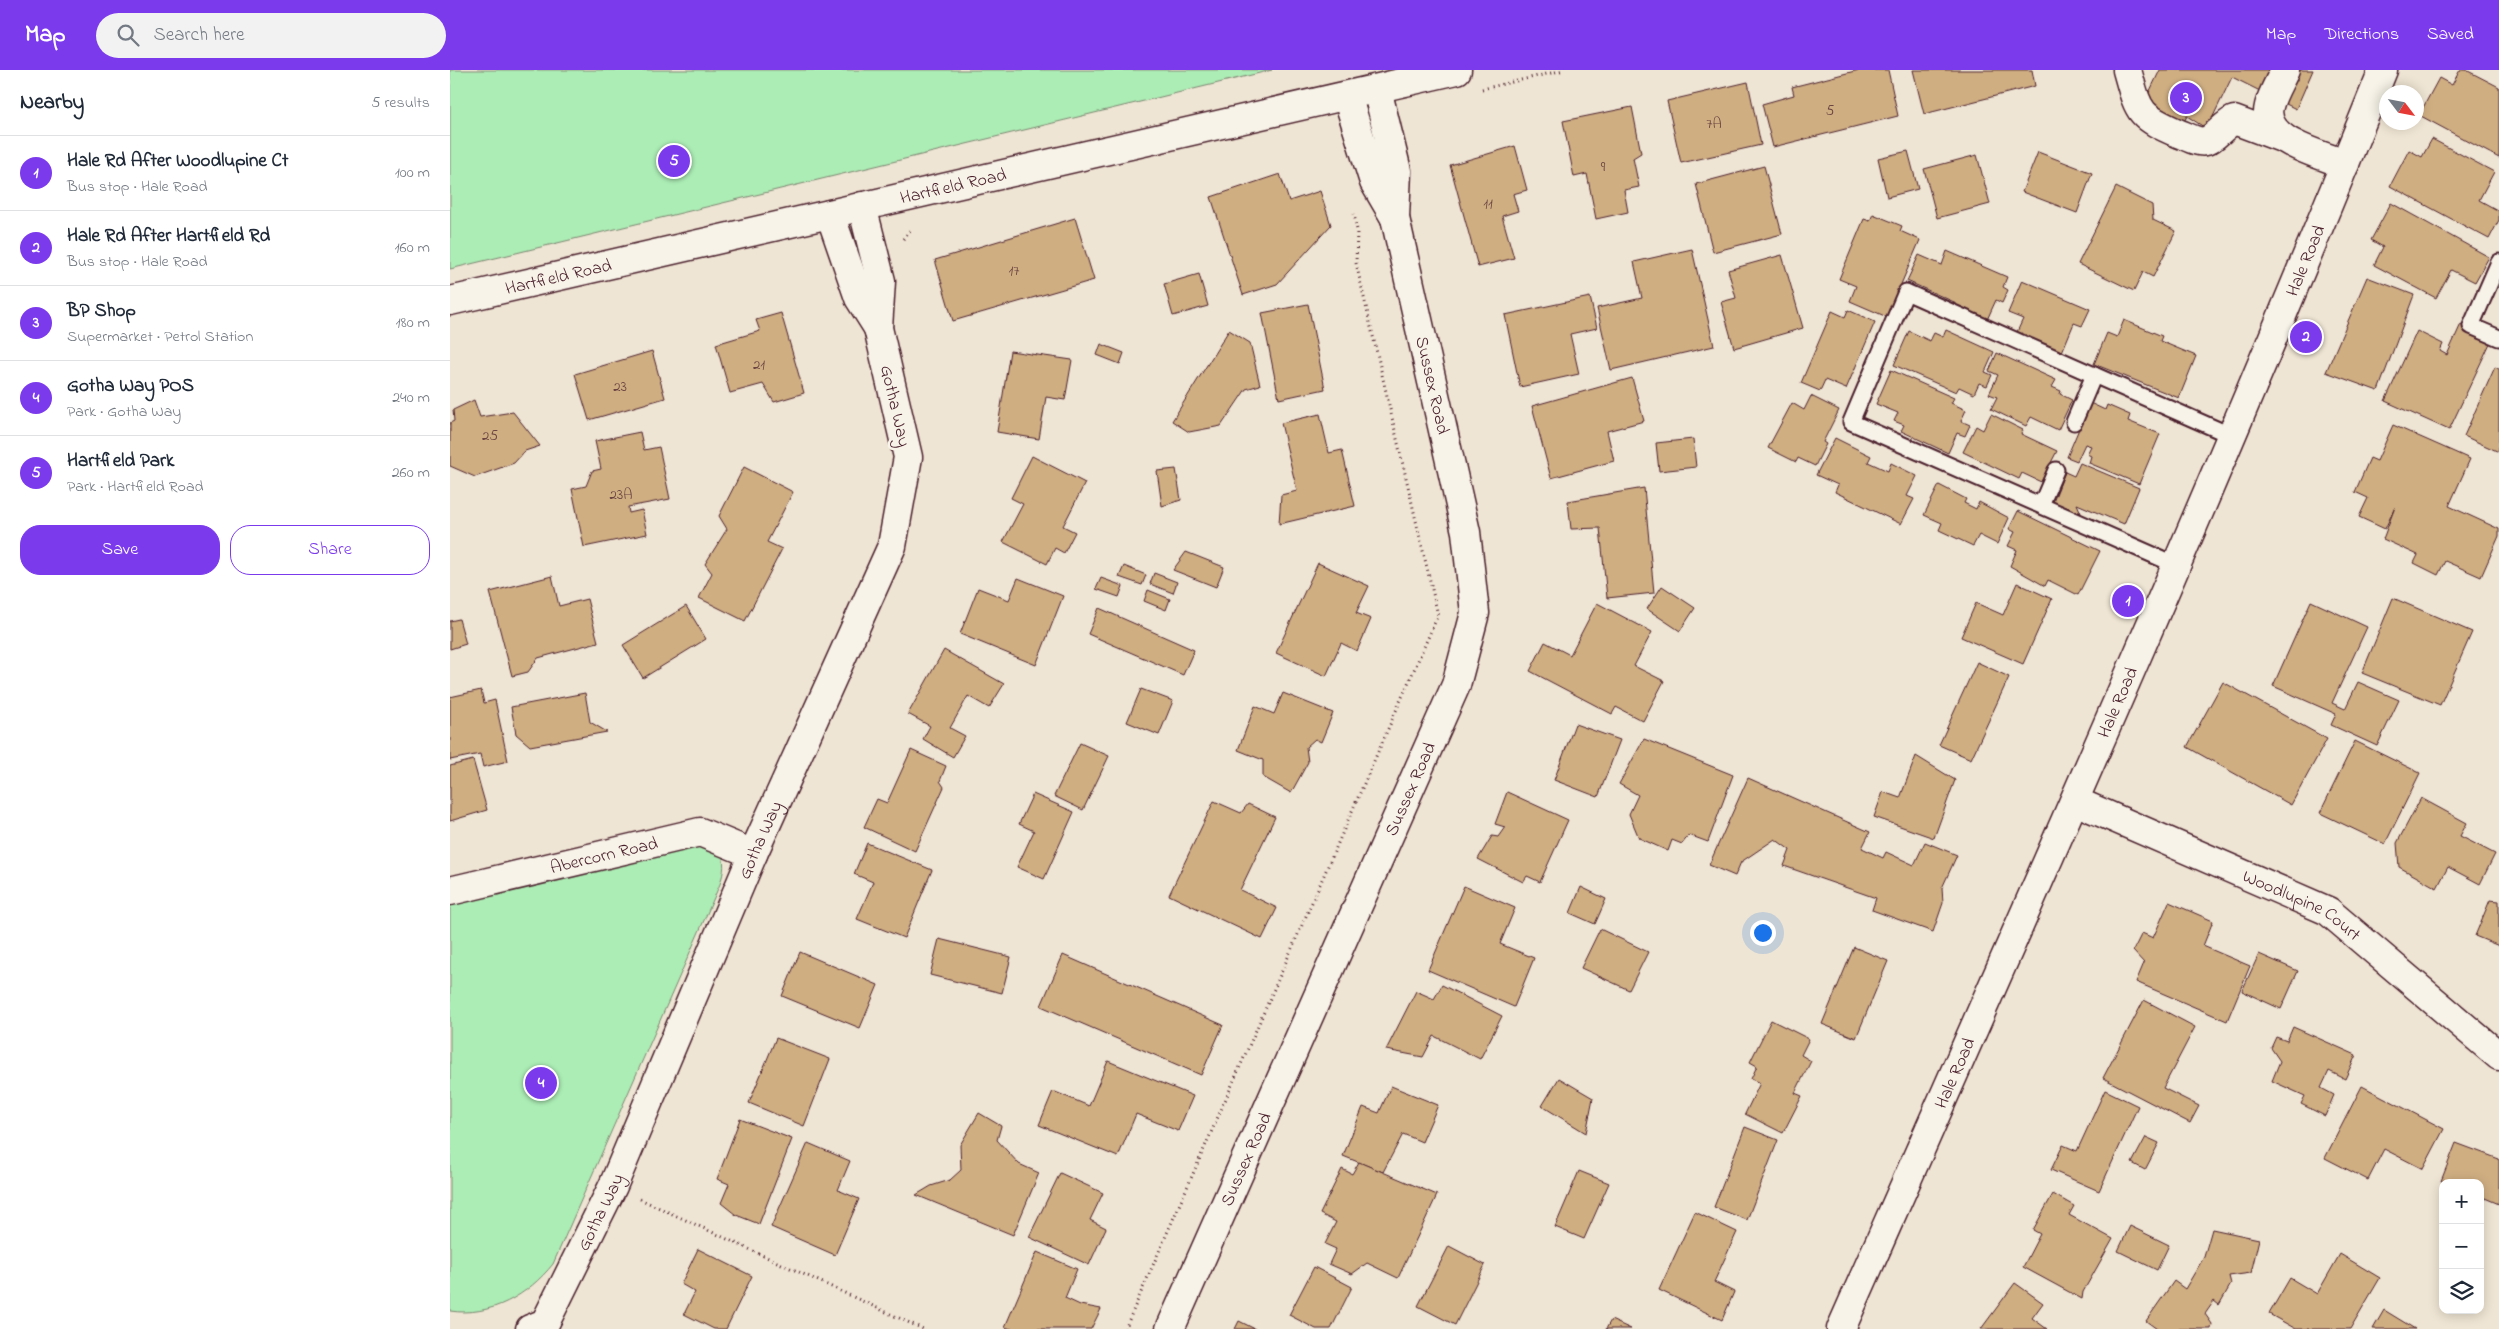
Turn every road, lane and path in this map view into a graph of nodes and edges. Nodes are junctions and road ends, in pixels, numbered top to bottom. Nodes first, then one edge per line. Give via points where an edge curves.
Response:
1 (1457, 70) edge
2 (2127, 70) edge
3 (2284, 70) edge
4 (2383, 70) edge
5 (1377, 89) junction
6 (1347, 96) junction
7 (2282, 138) junction
8 (2345, 164) junction
9 (862, 206) junction
10 (1353, 211) dead end
11 (830, 214) junction
12 (1395, 218) junction
13 (2499, 262) edge
14 (450, 301) edge
15 (878, 328) junction
16 (2499, 338) edge
17 (2094, 376) junction
18 (2074, 422) dead end
19 (2232, 436) junction
20 (2056, 470) dead end
21 (2040, 505) junction
22 (2176, 565) junction
23 (2075, 801) junction
24 (753, 854) junction
25 (450, 891) edge
26 (2499, 1056) edge
27 (612, 1186) junction
28 (530, 1329) edge
29 (923, 1329) edge
30 (1124, 1329) edge
31 (1170, 1329) edge
32 (1841, 1329) edge

1 - 5 street, Hartfield Road
2 - 7 street via 2137,106 2147,119 2158,125 2206,141 2234,120
3 - 7 street via 2269,106 2268,118 2270,126
4 - 8 street, Hale Road
5 - 6 street, Hartfield Road
5 - 12 street, Sussex Road via 1397,170
6 - 9 street, Hartfield Road
6 - 12 street, Sussex Road via 1374,182
7 - 8 street
8 - 19 street, Hale Road
9 - 11 street, Hartfield Road
9 - 15 street, Gotha Way via 881,281
10 - 30 path via 1357,230 1356,264 1438,615
11 - 14 street, Hartfield Road
11 - 15 street, Gotha Way via 859,298
12 - 31 street, Sussex Road via 1466,532 1475,612 1456,685
13 - 16 lane via 2471,326
15 - 24 street, Gotha Way via 908,457 892,546
17 - 18 lane
17 - 19 lane
17 - 21 lane via 1906,292 1851,422
19 - 22 street, Hale Road
20 - 21 lane
21 - 22 lane
22 - 23 street, Hale Road
23 - 26 street, Woodlupine Court via 2328,911
23 - 32 street, Hale Road
24 - 25 street, Abercorn Road via 700,832
24 - 27 street, Gotha Way
27 - 28 street, Gotha Way via 545,1323
27 - 29 path

